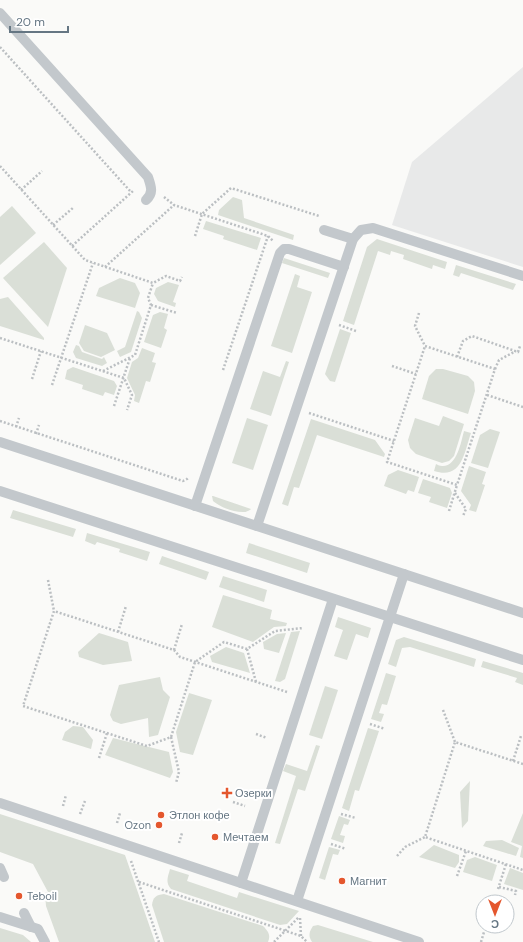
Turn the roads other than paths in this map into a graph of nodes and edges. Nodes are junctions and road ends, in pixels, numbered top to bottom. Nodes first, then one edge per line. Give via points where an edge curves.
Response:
1 (0, 13) edge
2 (146, 200) dead end
3 (324, 230) dead end
4 (353, 239) junction
5 (344, 267) junction
6 (523, 276) edge
7 (0, 442) edge
8 (0, 491) edge
9 (195, 506) junction
10 (257, 526) junction
11 (404, 574) junction
12 (333, 599) junction
13 (523, 613) edge
14 (390, 617) junction
15 (523, 660) edge
16 (0, 803) edge
17 (240, 883) junction
18 (297, 901) junction
19 (24, 913) dead end
20 (0, 917) edge
21 (31, 927) junction
22 (45, 942) edge
23 (419, 942) edge

1 - 2 lane via 148,178 152,188 150,197
3 - 4 lane
4 - 5 lane
4 - 6 lane via 361,230 373,228
5 - 9 lane via 289,249 284,249 280,253
5 - 10 lane
7 - 9 lane
8 - 12 lane
9 - 10 lane
10 - 11 lane
11 - 13 lane
11 - 14 lane
12 - 14 lane
12 - 17 lane
14 - 15 lane
14 - 18 lane
16 - 17 lane
17 - 18 lane
18 - 23 lane
19 - 21 lane
20 - 21 lane
21 - 22 lane via 38,929

